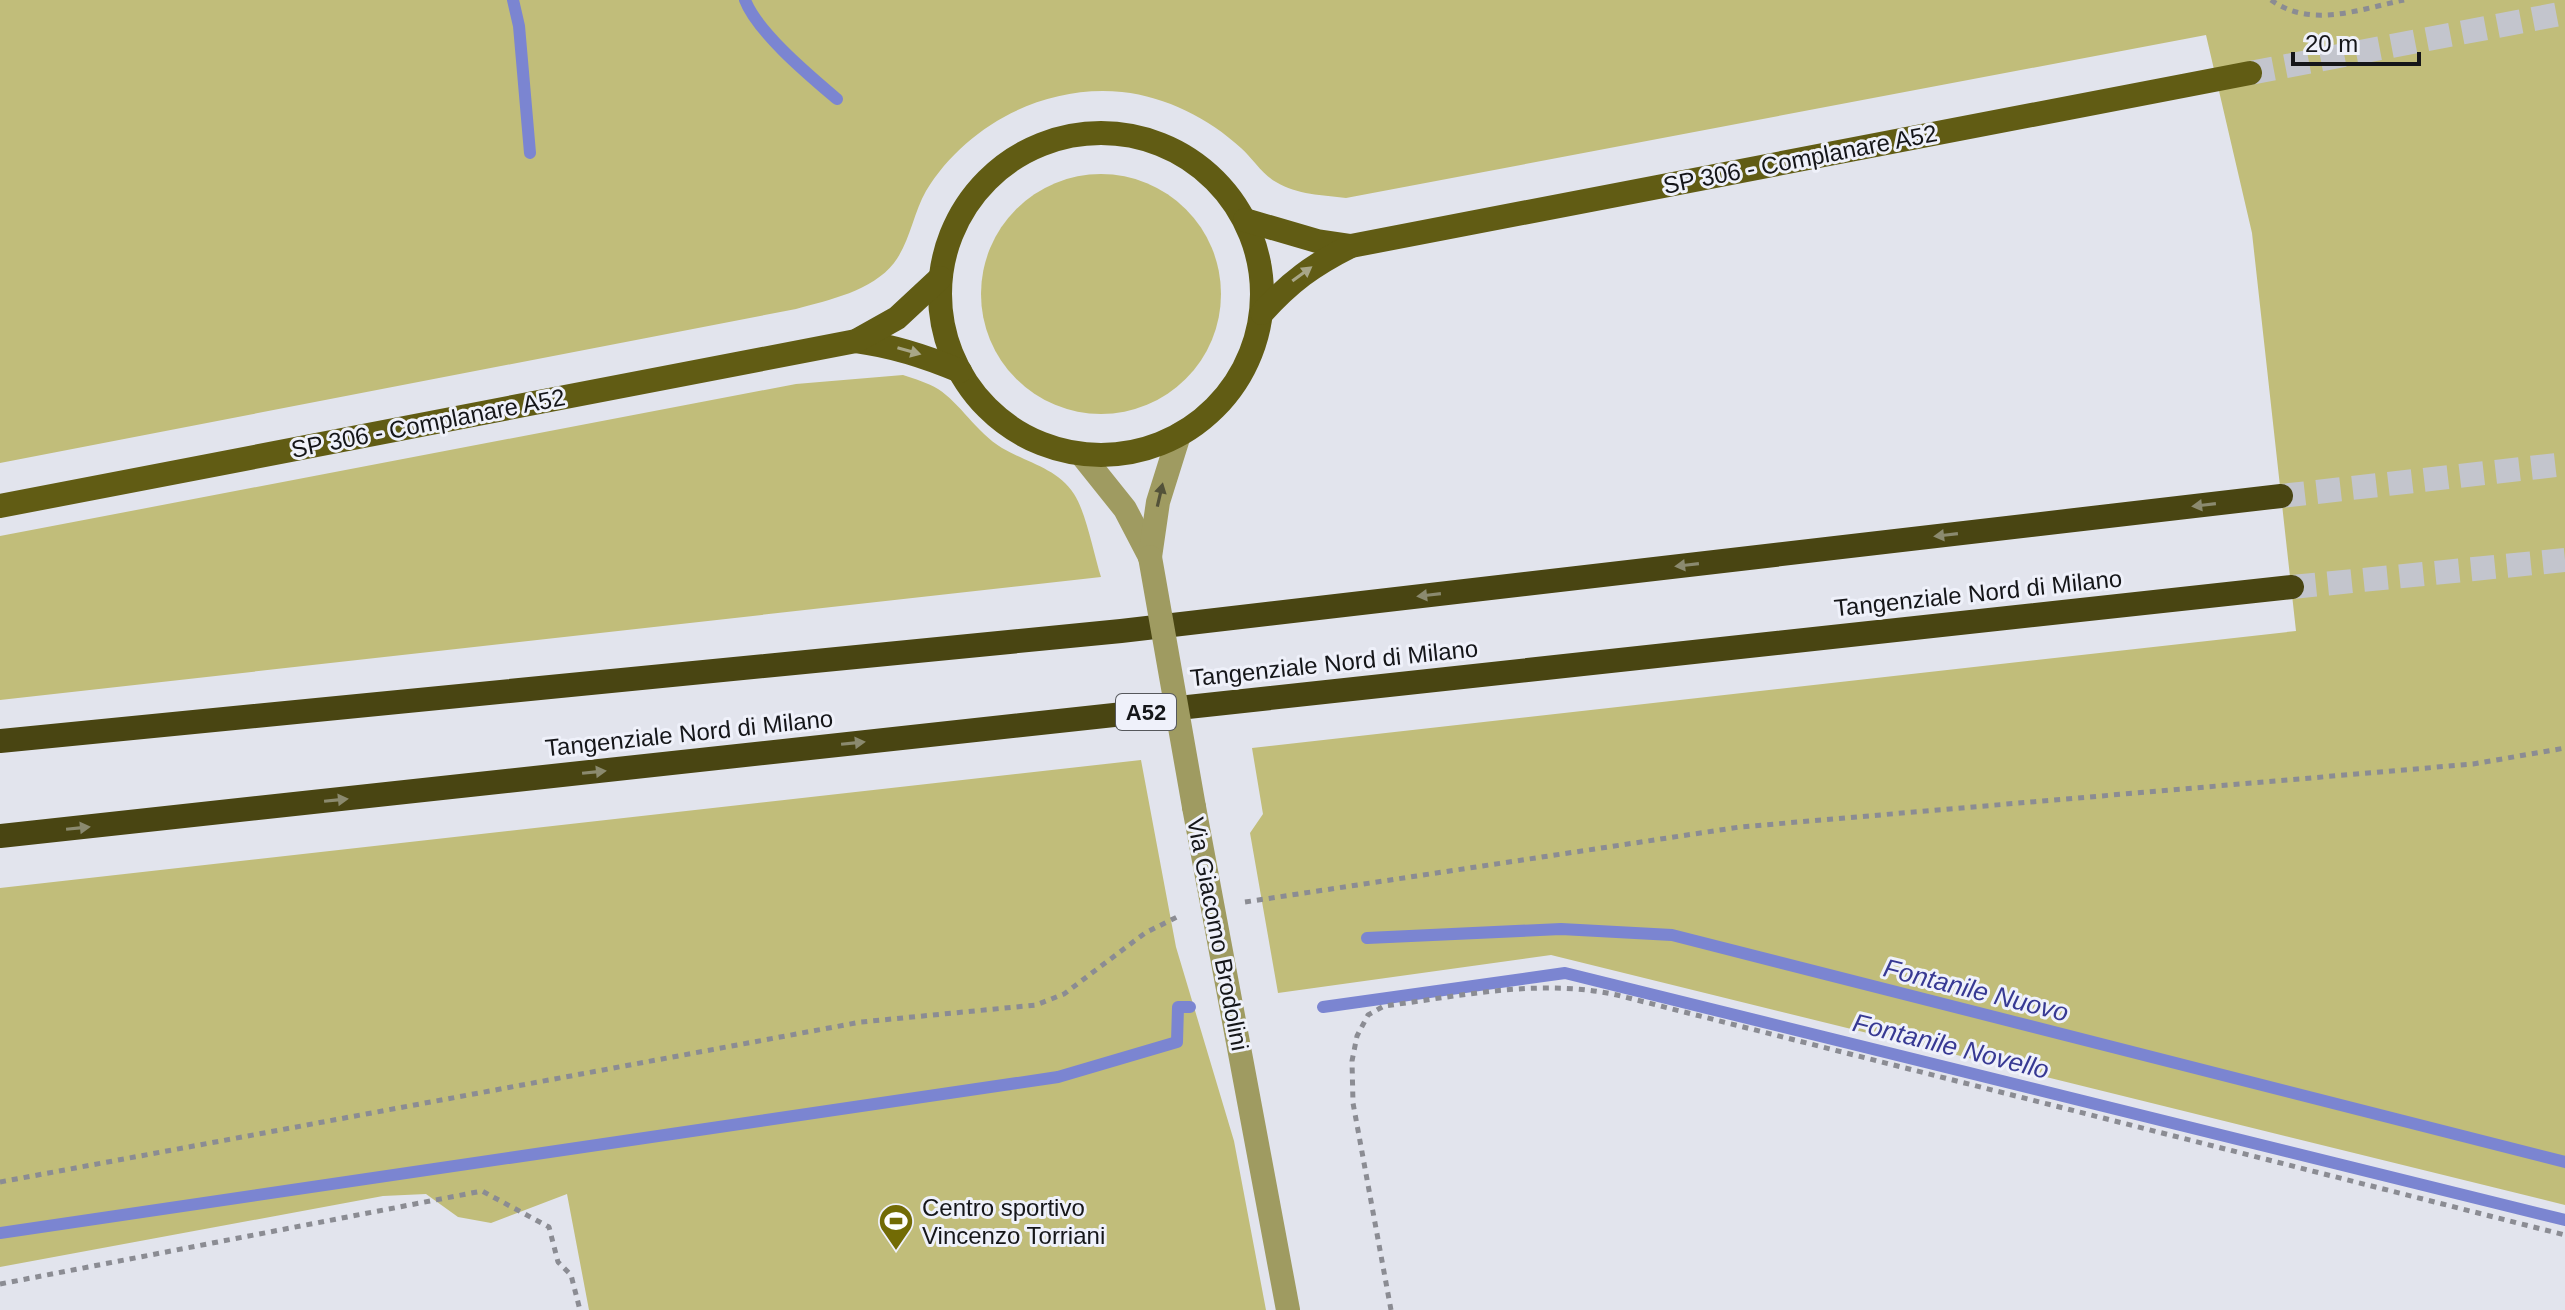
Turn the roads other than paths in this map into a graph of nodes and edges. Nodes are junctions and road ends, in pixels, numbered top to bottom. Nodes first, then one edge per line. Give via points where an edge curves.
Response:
1 (2250, 73) tunnel mouth
2 (1245, 220) junction
3 (1351, 246) junction
4 (940, 278) junction
5 (1262, 313) junction
6 (856, 341) junction
7 (960, 371) junction
8 (1179, 435) junction
9 (1081, 454) junction
10 (2281, 496) tunnel mouth
11 (0, 506) edge
12 (1150, 557) junction
13 (2292, 587) tunnel mouth
14 (0, 741) edge
15 (0, 836) edge
16 (1288, 1310) edge

1 - 3 main road, SP 306 - Complanare A52
2 - 3 main road
2 - 4 main road via 1218,182 1182,154 1140,137 1071,136 1028,151 990,177 951,234
2 - 5 main road via 1260,263
5 -> 3 main road via 1293,280
4 - 6 main road via 897,318
4 - 7 main road via 942,324
5 - 8 main road via 1236,384
6 -> 7 main road via 902,349
6 - 11 main road, SP 306 - Complanare A52
7 - 9 main road via 990,411 1010,427 1032,440
8 - 9 main road via 1132,452
12 -> 8 street, Via Giacomo Brodolini via 1158,502
9 - 12 street, Via Giacomo Brodolini via 1125,509
10 -> 14 highway via 1121,631
12 - 16 street, Via Giacomo Brodolini, bridge
15 -> 13 highway, Tangenziale Nord di Milano / A52

